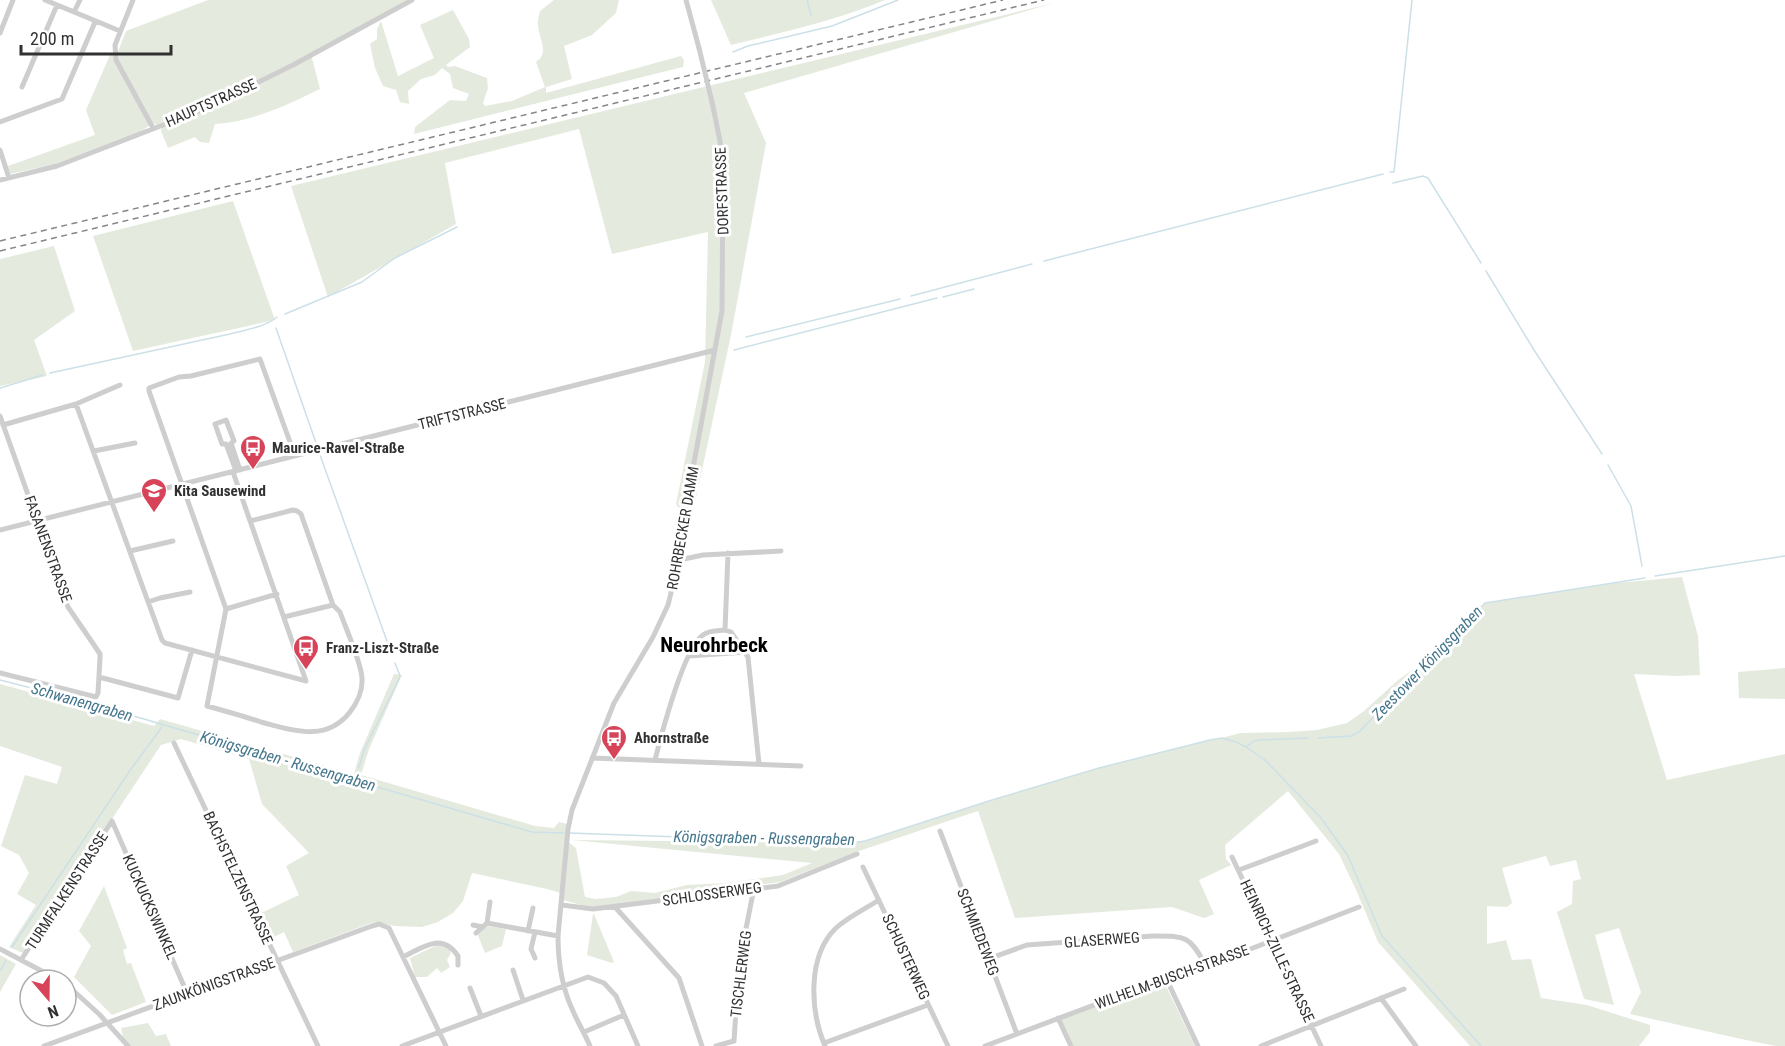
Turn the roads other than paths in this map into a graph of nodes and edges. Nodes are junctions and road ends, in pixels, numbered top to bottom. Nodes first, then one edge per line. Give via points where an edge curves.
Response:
1 (13, 0) edge
2 (45, 0) edge
3 (80, 0) edge
4 (133, 0) edge
5 (412, 0) edge
6 (686, 0) edge
7 (57, 5) junction
8 (74, 12) junction
9 (95, 22) junction
10 (120, 31) junction
11 (0, 33) edge
12 (22, 87) dead end
13 (0, 122) edge
14 (153, 128) junction
15 (0, 150) edge
16 (9, 178) junction
17 (0, 180) edge
18 (716, 350) junction
19 (120, 385) dead end
20 (76, 404) junction
21 (0, 416) edge
22 (3, 424) junction
23 (135, 442) dead end
24 (9, 443) junction
25 (228, 443) dead end
26 (0, 445) edge
27 (94, 451) junction
28 (295, 456) junction
29 (236, 471) junction
30 (182, 484) junction
31 (112, 502) junction
32 (37, 520) junction
33 (250, 521) junction
34 (0, 530) edge
35 (172, 541) dead end
36 (130, 551) junction
37 (781, 551) dead end
38 (728, 553) junction
39 (679, 560) junction
40 (190, 592) dead end
41 (277, 594) junction
42 (148, 602) junction
43 (333, 605) junction
44 (226, 609) junction
45 (284, 617) junction
46 (725, 630) junction
47 (192, 650) junction
48 (746, 652) junction
49 (689, 656) junction
50 (217, 657) junction
51 (0, 673) edge
52 (99, 677) junction
53 (174, 743) dead end
54 (592, 758) junction
55 (655, 760) junction
56 (759, 764) junction
57 (801, 766) dead end
58 (112, 821) joint
59 (940, 831) dead end
60 (1316, 841) dead end
61 (857, 854) dead end
62 (1232, 857) dead end
63 (863, 867) dead end
64 (1239, 870) junction
65 (754, 888) junction
66 (879, 900) junction
67 (490, 902) dead end
68 (562, 903) junction
69 (615, 907) junction
70 (1359, 907) dead end
71 (533, 908) dead end
72 (473, 925) dead end
73 (485, 925) junction
74 (532, 932) junction
75 (476, 933) dead end
76 (558, 936) junction
77 (1271, 940) junction
78 (2, 950) edge
79 (402, 957) junction
80 (535, 958) dead end
81 (988, 959) junction
82 (21, 960) junction
83 (277, 961) junction
84 (1205, 964) junction
85 (458, 965) dead end
86 (36, 968) edge
87 (513, 970) dead end
88 (1166, 978) junction
89 (564, 985) junction
90 (470, 988) dead end
91 (1404, 989) dead end
92 (187, 993) junction
93 (78, 995) edge
94 (1381, 998) junction
95 (523, 1000) junction
96 (928, 1005) junction
97 (624, 1015) junction
98 (481, 1016) junction
99 (1058, 1018) junction
100 (107, 1023) junction
101 (1312, 1027) junction
102 (439, 1032) junction
103 (584, 1032) junction
104 (1017, 1034) junction
105 (824, 1044) edge
106 (44, 1046) edge
107 (128, 1046) edge
108 (318, 1046) edge
109 (402, 1046) edge
110 (446, 1046) edge
111 (590, 1046) edge
112 (638, 1046) edge
113 (702, 1046) edge
114 (716, 1046) edge
115 (948, 1046) edge
116 (985, 1046) edge
117 (1071, 1046) edge
118 (1198, 1046) edge
119 (1261, 1046) edge
120 (1321, 1046) edge
121 (1416, 1046) edge

1 - 11 street
2 - 7 street
3 - 8 street
4 - 10 street
5 - 14 street, HAUPTSTRASSE via 231,97
6 - 18 street, DORFSTRASSE, bridge via 712,102 724,182 722,311
7 - 8 street
7 - 12 street
8 - 9 street
9 - 10 street
9 - 13 street via 62,99
10 - 14 street via 115,45 116,60
14 - 16 street, HAUPTSTRASSE via 57,166
15 - 16 street
16 - 17 street, HAUPTSTRASSE
18 - 28 street, TRIFTSTRASSE
18 - 39 street, ROHRBECKER DAMM
19 - 20 street
20 - 22 street
20 - 27 street
21 - 22 street, FASANENSTRASSE
22 - 24 street, FASANENSTRASSE
23 - 27 street
24 - 26 street
24 - 32 street, FASANENSTRASSE
25 - 29 street
27 - 31 street
28 - 29 street, TRIFTSTRASSE
28 - 30 street via 260,359 179,377 149,388 148,392
29 - 30 street, TRIFTSTRASSE
29 - 33 street
30 - 31 street, TRIFTSTRASSE
30 - 44 street
31 - 32 street, TRIFTSTRASSE
31 - 36 street
32 - 34 street, TRIFTSTRASSE
32 - 52 street, FASANENSTRASSE via 68,607 100,654
33 - 41 street
33 - 43 street via 293,510 301,514
35 - 36 street
36 - 42 street
37 - 38 street
38 - 39 street
38 - 46 street
39 - 54 street, ROHRBECKER DAMM via 668,605 614,704
40 - 42 street
41 - 44 street
41 - 45 street
42 - 47 street via 163,642
43 - 45 street
43 - 50 street via 340,612 362,678 359,698 345,718 328,729 294,731 207,706
44 - 50 street
45 - 50 street via 306,681
46 - 48 street
46 - 49 street via 703,634
47 - 50 street
47 - 52 street via 178,698
48 - 49 street
48 - 56 street
49 - 55 street via 670,703
51 - 52 street via 90,697 98,693
53 - 83 street, BACHSTELZENSTRASSE
54 - 55 street
54 - 68 street, ROHRBECKER DAMM via 568,829
55 - 56 street
56 - 57 street
58 - 82 street, TURMFALKENSTRASSE
58 - 92 street, KUCKUCKSWINKEL
59 - 81 street, SCHMIEDEWEG
60 - 64 street
61 - 65 street, SCHLOSSERWEG via 778,886
62 - 64 street, HEINRICH-ZILLE-STRASSE
63 - 66 street, SCHUSTERWEG
64 - 77 street, HEINRICH-ZILLE-STRASSE
65 - 69 street, SCHLOSSERWEG
65 - 114 street, TISCHLERWEG via 739,964 734,1041
66 - 96 street, SCHUSTERWEG
66 - 105 street via 836,928 815,967 813,984
67 - 73 street
68 - 69 street, SCHLOSSERWEG via 593,909
68 - 76 street, ROHRBECKER DAMM
69 - 113 street via 679,978
70 - 77 street, WILHELM-BUSCH-STRASSE
71 - 74 street
72 - 73 street
73 - 74 street
73 - 75 street
74 - 76 street
74 - 80 street
76 - 89 street, ROHRBECKER DAMM
77 - 84 street, WILHELM-BUSCH-STRASSE
77 - 101 street, HEINRICH-ZILLE-STRASSE
78 - 82 street
79 - 83 street, ZAUNKÖNIGSTRASSE via 389,928 379,924
79 - 85 street via 431,943 444,943 458,956
79 - 102 street
81 - 84 street, GLASERWEG via 1027,945 1173,936 1193,944
81 - 104 street, SCHMIEDEWEG
82 - 86 street
83 - 92 street, ZAUNKÖNIGSTRASSE
83 - 108 street, BACHSTELZENSTRASSE
84 - 88 street, WILHELM-BUSCH-STRASSE
87 - 95 street
88 - 99 street, WILHELM-BUSCH-STRASSE
88 - 118 street
89 - 95 street
89 - 97 street via 588,977 604,983 616,996
89 - 103 street, ROHRBECKER DAMM
90 - 98 street
91 - 94 street
92 - 100 street, ZAUNKÖNIGSTRASSE
93 - 100 street
94 - 101 street
94 - 121 street
95 - 98 street
96 - 105 street
96 - 115 street, SCHUSTERWEG
97 - 103 street
97 - 112 street
98 - 102 street
99 - 104 street, WILHELM-BUSCH-STRASSE
99 - 117 street
100 - 106 street, ZAUNKÖNIGSTRASSE
100 - 107 street
101 - 119 street
101 - 120 street, HEINRICH-ZILLE-STRASSE
102 - 109 street
102 - 110 street
103 - 111 street, ROHRBECKER DAMM
104 - 116 street, WILHELM-BUSCH-STRASSE

